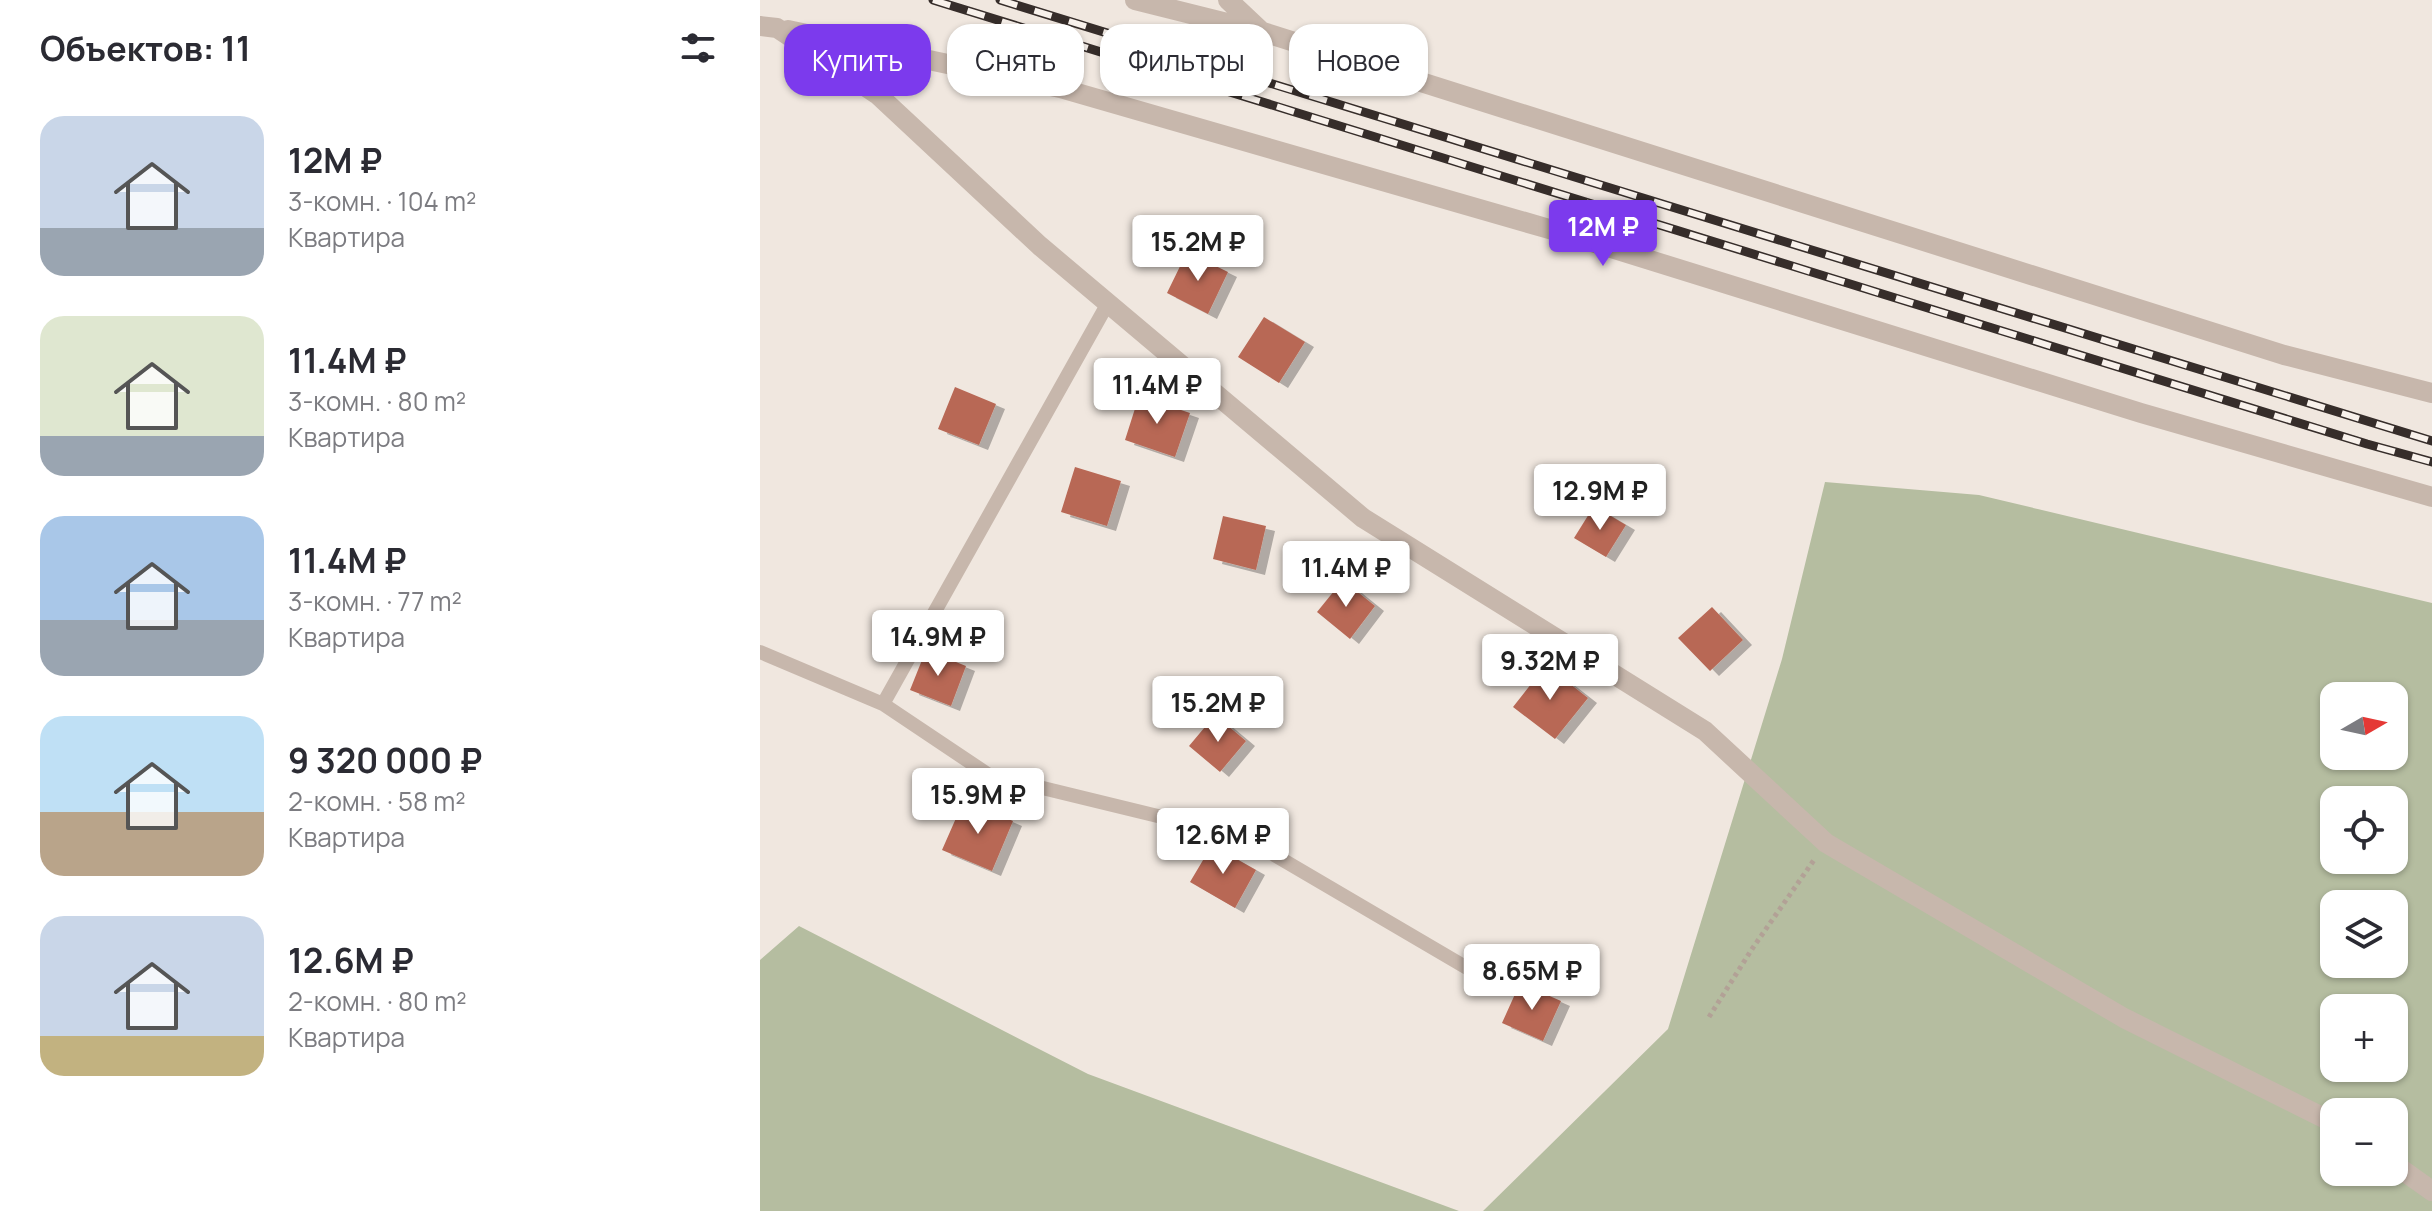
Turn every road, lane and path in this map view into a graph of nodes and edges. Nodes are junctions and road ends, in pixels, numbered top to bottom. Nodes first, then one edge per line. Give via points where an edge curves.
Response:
1 (1135, 0) edge
2 (1228, 0) edge
3 (1231, 24) edge
4 (1254, 24) edge
5 (768, 27) edge
6 (1273, 35) edge
7 (1108, 303) junction
8 (2432, 393) edge
9 (2432, 497) edge
10 (760, 652) edge
11 (883, 704) junction
12 (1826, 843) junction
13 (1479, 975) dead end
14 (1709, 1017) dead end
15 (2320, 1116) edge
16 (2408, 1174) edge
17 (2432, 1191) edge

1 - 3 street
2 - 4 street
5 - 7 street via 878,95
5 - 9 street via 1060,88 1563,233 2141,413
6 - 8 street via 2284,355
7 - 11 lane
7 - 12 street via 1363,518 1705,731
10 - 11 lane
11 - 13 lane via 989,775 1244,837
12 - 14 path
12 - 15 street via 2124,1018
16 - 17 street

